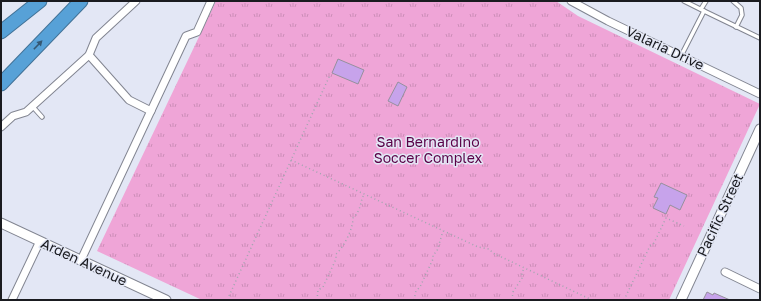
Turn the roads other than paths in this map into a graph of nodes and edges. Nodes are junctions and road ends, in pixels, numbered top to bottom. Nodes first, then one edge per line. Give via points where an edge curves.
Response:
1 (40, 1) edge
2 (81, 1) edge
3 (136, 1) edge
4 (211, 1) edge
5 (684, 1) edge
6 (706, 1) edge
7 (733, 1) edge
8 (571, 2) edge
9 (703, 10) junction
10 (736, 27) junction
11 (1, 32) edge
12 (760, 38) edge
13 (89, 55) junction
14 (681, 56) junction
15 (1, 84) edge
16 (760, 94) edge
17 (32, 106) junction
18 (151, 111) junction
19 (42, 117) dead end
20 (1, 127) edge
21 (760, 129) edge
22 (1, 223) edge
23 (40, 241) junction
24 (81, 260) junction
25 (725, 272) dead end
26 (760, 289) edge
27 (12, 300) edge
28 (166, 300) edge
29 (681, 300) edge

1 - 11 highway
15 -> 2 highway
3 - 13 street via 96,38
4 - 18 street via 197,32 186,36
5 - 9 lane
6 - 9 lane
7 - 10 lane via 741,8 742,15
8 - 14 street, Valaria Drive
9 - 10 lane
9 - 14 lane
10 - 12 lane
13 - 17 street
13 - 18 street via 130,100
14 - 16 street, Valaria Drive
17 - 19 lane
17 - 20 street via 26,112 13,116
18 - 24 street
21 - 29 street, Pacific Street
22 - 23 street, Arden Avenue
23 - 24 street, Arden Avenue
23 - 27 street
24 - 28 street, Arden Avenue
25 - 26 street

